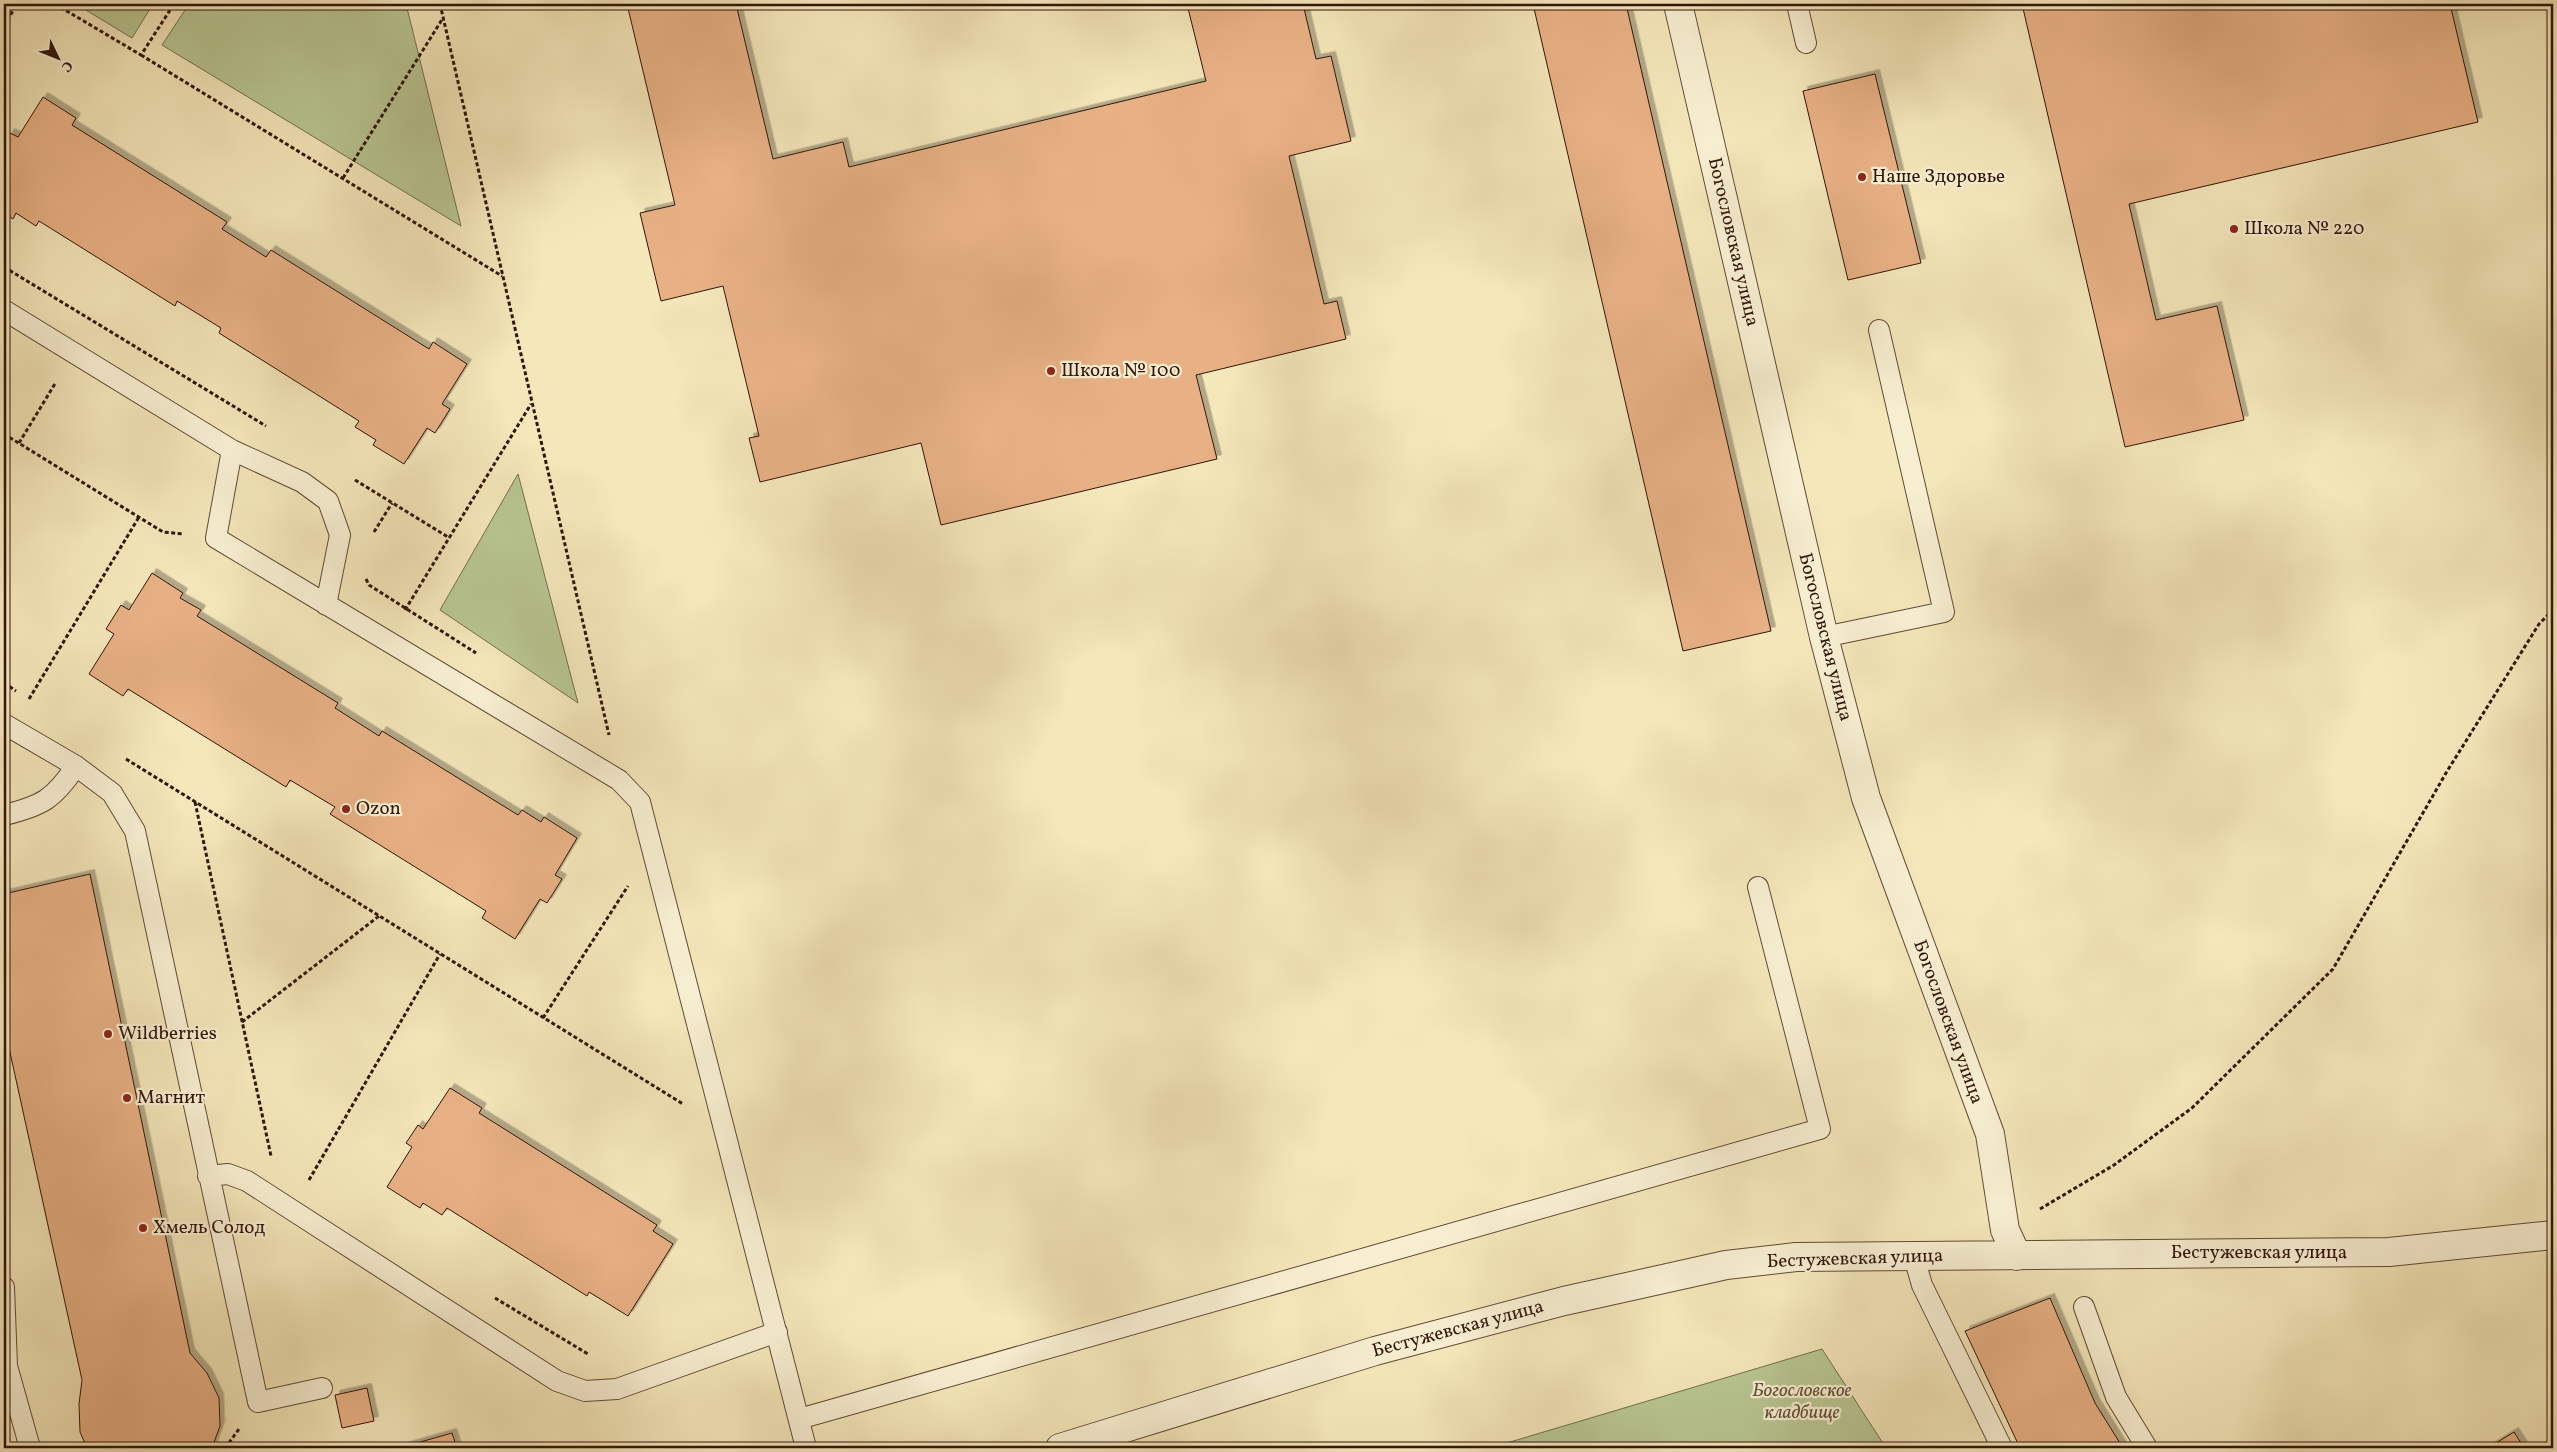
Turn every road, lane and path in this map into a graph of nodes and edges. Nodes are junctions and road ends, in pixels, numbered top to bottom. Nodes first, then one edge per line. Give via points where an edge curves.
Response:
1 (17, 4) edge
2 (55, 4) edge
3 (174, 4) edge
4 (440, 4) edge
5 (1678, 4) edge
6 (1797, 4) edge
7 (443, 18) junction
8 (4, 26) edge
9 (1806, 43) dead end
10 (141, 55) junction
11 (343, 178) junction
12 (4, 268) edge
13 (502, 276) junction
14 (4, 310) edge
15 (1879, 330) dead end
16 (532, 404) junction
17 (267, 427) dead end
18 (4, 434) edge
19 (232, 450) junction
20 (350, 478) dead end
21 (392, 503) junction
22 (139, 517) junction
23 (448, 537) junction
24 (216, 538) junction
25 (369, 541) dead end
26 (363, 572) dead end
27 (326, 605) junction
28 (406, 608) junction
29 (2553, 610) edge
30 (1824, 637) junction
31 (387, 640) junction
32 (482, 656) dead end
33 (4, 683) edge
34 (29, 699) junction
35 (37, 704) dead end
36 (4, 724) edge
37 (600, 731) dead end
38 (119, 755) dead end
39 (76, 766) junction
40 (195, 802) junction
41 (4, 815) edge
42 (652, 848) junction
43 (1758, 887) dead end
44 (379, 916) junction
45 (440, 954) junction
46 (544, 1018) junction
47 (242, 1022) junction
48 (725, 1130) junction
49 (264, 1158) dead end
50 (208, 1176) junction
51 (292, 1209) junction
52 (2005, 1230) junction
53 (2553, 1235) edge
54 (2016, 1256) junction
55 (1914, 1257) junction
56 (4, 1288) edge
57 (492, 1296) dead end
58 (2084, 1307) dead end
59 (777, 1332) junction
60 (593, 1358) dead end
61 (322, 1388) dead end
62 (799, 1418) junction
63 (30, 1448) edge
64 (806, 1448) edge
65 (1060, 1448) edge
66 (2002, 1448) edge
67 (2147, 1448) edge

1 - 8 path
2 - 10 path
3 - 10 path
4 - 7 path
5 - 30 street, Богословская улица
6 - 9 lane
7 - 11 path
7 - 13 path
10 - 11 path
11 - 13 path
12 - 17 path
13 - 16 path
14 - 19 lane
15 - 30 lane via 1944,612
16 - 23 path
16 - 37 path via 609,736
18 - 22 path
19 - 24 lane
19 - 27 lane via 302,482 328,501 340,535
20 - 21 path
21 - 23 path
21 - 25 path
22 - 24 path via 163,532
22 - 34 path
23 - 28 path
24 - 27 lane
26 - 28 path via 369,585
27 - 31 lane
28 - 31 path
28 - 32 path
29 - 52 path via 2540,624 2446,773 2333,969 2192,1108 2114,1165
30 - 52 street, Богословская улица via 1866,798 1990,1134
31 - 42 lane via 619,780 640,802
33 - 34 path
34 - 35 path
36 - 39 lane
38 - 40 path
39 - 41 lane via 63,786 45,802
39 - 50 lane via 112,793 136,831
40 - 44 path
40 - 47 path
42 - 46 path
42 - 48 lane
43 - 62 lane via 1820,1129
44 - 45 path
44 - 47 path
45 - 46 path
45 - 51 path
46 - 48 path
47 - 49 path via 272,1163
48 - 59 lane
50 - 51 lane via 228,1174 248,1181
50 - 61 lane via 258,1402
51 - 59 lane via 557,1381 585,1391 617,1389
52 - 54 street, Богословская улица
53 - 54 street, Бестужевская улица via 2389,1252
54 - 55 street, Бестужевская улица
55 - 65 street, Бестужевская улица via 1796,1257 1726,1265 1564,1301 1374,1351
55 - 66 lane via 1922,1285
56 - 63 lane via 7,1366
57 - 60 path
58 - 67 lane via 2116,1398
59 - 62 lane
62 - 64 lane

